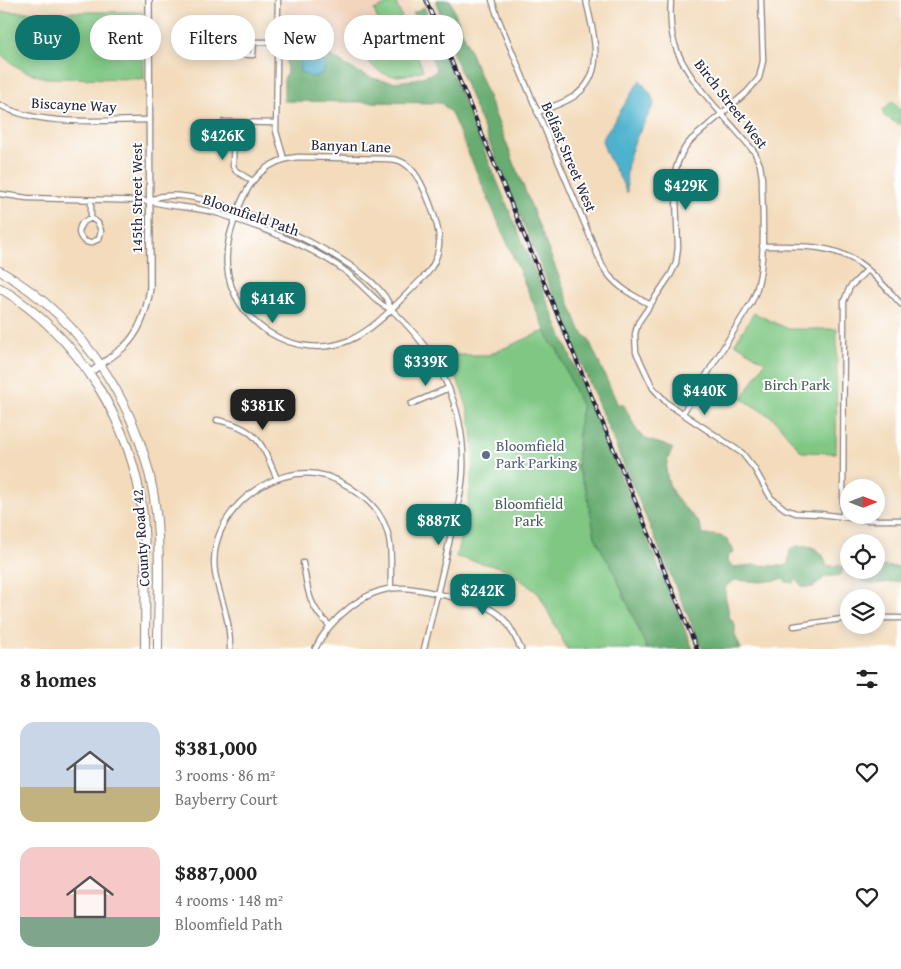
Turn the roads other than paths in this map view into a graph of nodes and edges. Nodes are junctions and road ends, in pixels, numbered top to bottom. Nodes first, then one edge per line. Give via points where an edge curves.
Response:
1 (150, 0) edge
2 (278, 0) edge
3 (492, 0) edge
4 (586, 0) edge
5 (670, 0) edge
6 (761, 0) edge
7 (278, 15) edge
8 (254, 42) joint
9 (277, 60) edge
10 (0, 105) edge
11 (537, 112) junction
12 (722, 113) junction
13 (150, 120) junction
14 (224, 122) dead end
15 (234, 123) junction
16 (276, 123) junction
17 (284, 159) junction
18 (252, 181) junction
19 (0, 194) edge
20 (91, 200) junction
21 (150, 201) junction
22 (238, 211) junction
23 (91, 218) junction
24 (234, 220) junction
25 (762, 246) junction
26 (867, 270) junction
27 (0, 271) edge
28 (0, 288) edge
29 (649, 304) junction
30 (901, 304) edge
31 (391, 309) junction
32 (100, 364) junction
33 (90, 373) junction
34 (449, 388) junction
35 (411, 404) dead end
36 (683, 413) junction
37 (217, 420) dead end
38 (277, 479) junction
39 (843, 479) edge
40 (840, 517) edge
41 (885, 520) edge
42 (901, 520) edge
43 (303, 563) dead end
44 (392, 588) junction
45 (437, 594) junction
46 (885, 618) edge
47 (901, 618) edge
48 (840, 619) edge
49 (330, 626) junction
50 (794, 626) dead end
51 (144, 649) edge
52 (158, 649) edge
53 (230, 649) edge
54 (315, 649) edge
55 (424, 649) edge
56 (522, 649) edge

1 - 13 street, 145th Street West
2 - 7 street
3 - 11 street, Belfast Street West
4 - 11 street via 596,54 592,75 574,97
5 - 12 street, Birch Street West via 671,27 680,59
6 - 12 street via 761,73 752,88
8 - 8 street via 233,42 233,54 253,56
9 - 16 street
10 - 13 street, Biscayne Way via 35,118 53,120
11 - 29 street, Belfast Street West via 605,271 621,288
12 - 25 street, Birch Street West via 759,159
12 - 29 street via 687,144 678,160 675,172 676,262
13 - 21 street, 145th Street West
14 - 15 street
15 - 16 street
15 - 18 street via 233,166
16 - 17 street
17 - 18 street, Banyan Lane via 267,167
17 - 31 street, Banyan Lane via 393,159 406,164 416,175 437,224 439,248 435,262 425,276
18 - 22 street, Banyan Lane
19 - 20 street
20 - 21 street
20 - 23 street
21 - 22 street, Bloomfield Path via 162,196 192,197
21 - 24 street, Bloomfield Path via 204,209
21 - 32 street, 145th Street West via 148,302 133,336
22 - 24 street, Banyan Lane
22 - 31 street, Bloomfield Path via 306,238 335,255 369,280 388,300
23 - 23 street via 82,223 79,231 81,238 90,243 98,239 101,231
24 - 31 street, Bloomfield Path via 323,257
24 - 31 street, Banyan Lane via 227,243 229,279 248,315 272,335 308,346 338,344 365,332
25 - 26 street via 831,250
25 - 36 street, Birch Street West via 761,273 755,296
26 - 30 street
26 - 39 street via 850,287 844,302
27 - 32 highway, County Road 42 via 62,320
28 - 33 highway, County Road 42 via 43,320
29 - 36 street via 637,327 636,352 656,393
31 - 34 street, Bloomfield Path via 430,353
32 - 33 street, 145th Street West
32 - 52 highway, County Road 42 via 131,419 151,486 158,546
33 - 51 highway, County Road 42 via 120,428 138,488 144,529
34 - 35 street
34 - 45 street, Bloomfield Path via 460,425 463,470
36 - 40 street via 742,453 768,494 780,506 796,513
37 - 38 street via 241,426 256,438
38 - 44 street via 298,474 325,476 345,485 370,503 383,520 389,537
38 - 53 street via 256,489 241,502 218,536 214,571 228,624
41 - 42 street
43 - 49 street via 313,606
44 - 45 street
44 - 49 street via 355,604
45 - 55 street, Bloomfield Path
45 - 56 street via 488,607 507,622
46 - 47 street
48 - 50 street
49 - 54 street

